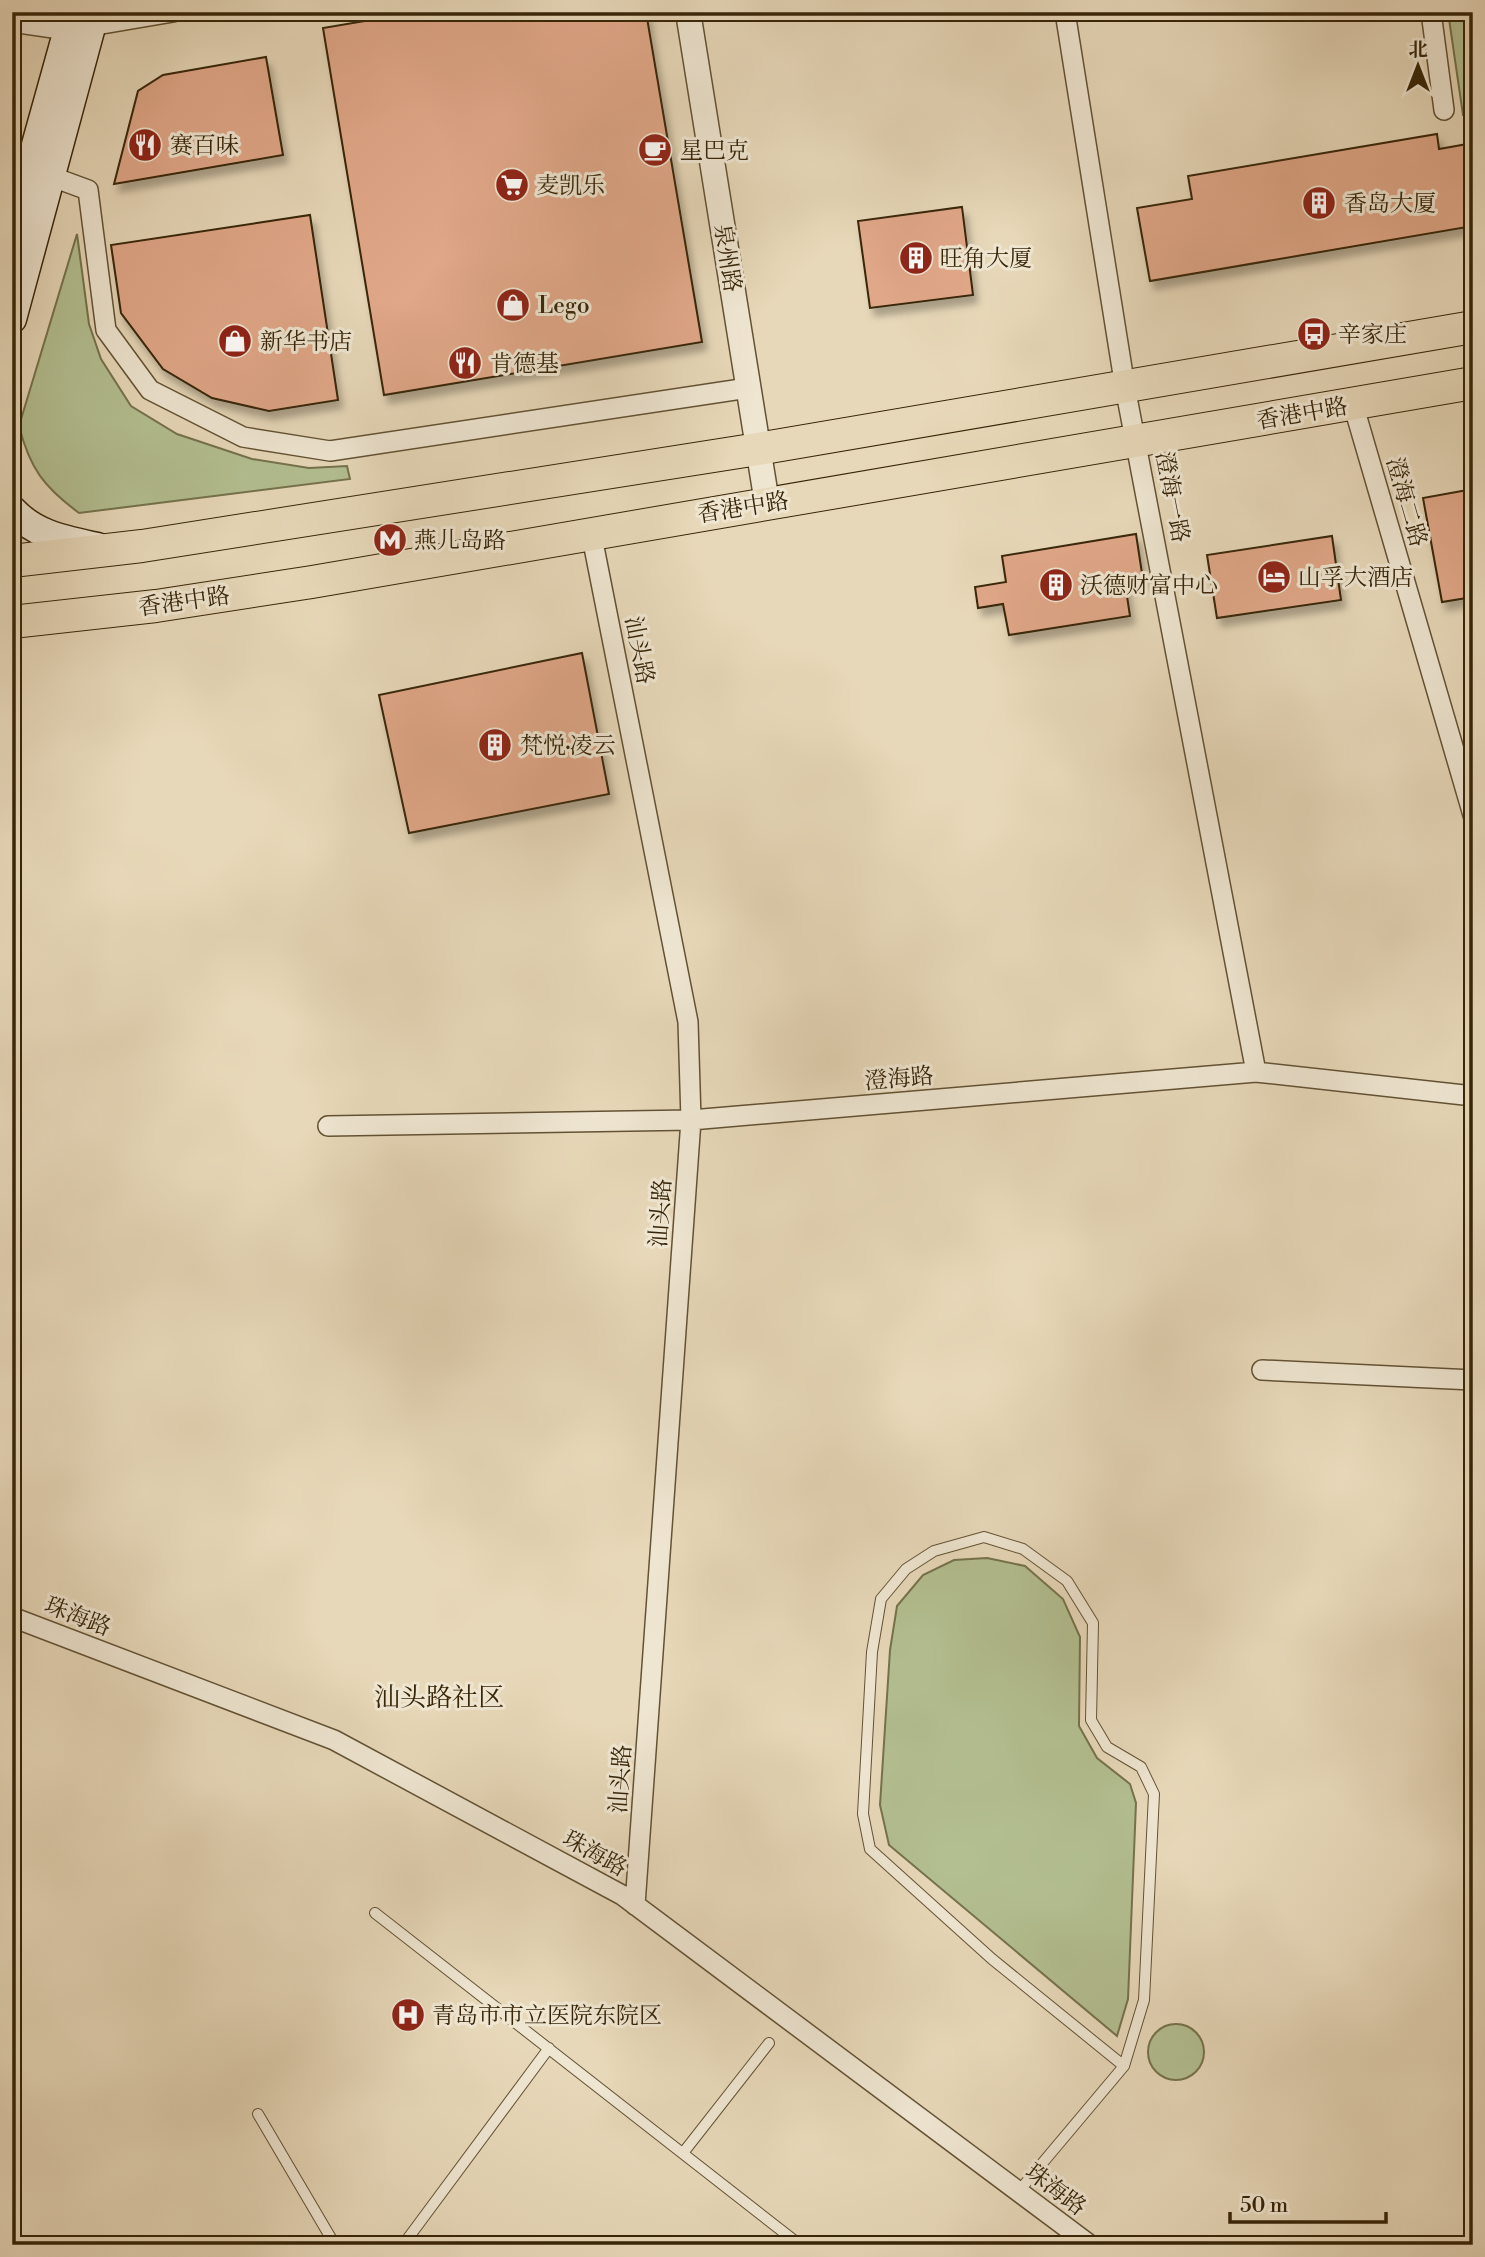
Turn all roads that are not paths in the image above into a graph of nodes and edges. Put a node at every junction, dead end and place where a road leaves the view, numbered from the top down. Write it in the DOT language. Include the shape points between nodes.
graph roads {
  1 [pos="173,12"];
  2 [pos="688,12"];
  3 [pos="1065,12"];
  4 [pos="1432,12"];
  5 [pos="81,20"];
  6 [pos="12,22"];
  7 [pos="1444,110"];
  8 [pos="50,176"];
  9 [pos="12,231"];
  10 [pos="12,319"];
  11 [pos="1473,327"];
  12 [pos="1473,383"];
  13 [pos="1125,387"];
  14 [pos="748,388"];
  15 [pos="1353,404"];
  16 [pos="1138,441"];
  17 [pos="758,449"];
  18 [pos="767,503"];
  19 [pos="12,510"];
  20 [pos="591,532"];
  21 [pos="110,549"];
  22 [pos="12,561"];
  23 [pos="12,622"];
  24 [pos="1473,815"];
  25 [pos="1256,1072"];
  26 [pos="1473,1096"];
  27 [pos="691,1120"];
  28 [pos="328,1126"];
  29 [pos="1262,1370"];
  30 [pos="1473,1380"];
  31 [pos="12,1617"];
  32 [pos="635,1905"];
  33 [pos="376,1913"];
  34 [pos="769,2043"];
  35 [pos="549,2048"];
  36 [pos="1124,2066"];
  37 [pos="258,2114"];
  38 [pos="682,2153"];
  39 [pos="1019,2191"];
  40 [pos="335,2245"];
  41 [pos="403,2245"];
  42 [pos="800,2245"];
  43 [pos="1090,2245"];
  1 -- 5 [label="street"];
  2 -- 14 [label="street, 泉州路"];
  3 -- 13 [label="street, 澄海一路"];
  4 -- 7 [label="street"];
  5 -- 6 [label="street"];
  5 -- 8 [label="main road"];
  5 -- 9 [label="main road"];
  8 -- 10 [label="main road"];
  8 -- 14 [label="street" via="88,190 106,330 150,390 243,437 330,451"];
  11 -- 13 [label="main road"];
  12 -- 15 [label="main road, 香港中路"];
  13 -- 16 [label="street, 澄海一路"];
  13 -- 17 [label="main road"];
  14 -- 17 [label="street, 泉州路"];
  15 -- 16 [label="main road, 香港中路"];
  15 -- 24 [label="street, 澄海二路"];
  16 -- 18 [label="main road, 香港中路"];
  16 -- 25 [label="street, 澄海一路"];
  17 -- 18 [label="street, 泉州路"];
  17 -- 21 [label="main road"];
  18 -- 20 [label="main road, 香港中路"];
  19 -- 21 [label="main road" via="23,522 54,538"];
  20 -- 23 [label="main road, 香港中路" via="312,582"];
  20 -- 27 [label="street, 汕头路" via="688,1022"];
  21 -- 22 [label="main road"];
  25 -- 26 [label="street, 澄海路"];
  25 -- 27 [label="street, 澄海路"];
  27 -- 28 [label="street, 澄海路"];
  27 -- 32 [label="street, 汕头路"];
  29 -- 30 [label="street"];
  31 -- 32 [label="street, 珠海路" via="334,1740"];
  32 -- 39 [label="street, 珠海路"];
  33 -- 35 [label="lane"];
  34 -- 38 [label="lane"];
  35 -- 38 [label="lane"];
  35 -- 41 [label="lane"];
  36 -- 36 [label="lane" via="1144,2000 1154,1794 1141,1767 1107,1747 1091,1720 1093,1623 1067,1581 1023,1549 984,1537 934,1551 906,1569 881,1599 872,1653 863,1814 870,1849 992,1959"];
  36 -- 39 [label="lane"];
  37 -- 40 [label="lane"];
  38 -- 42 [label="lane"];
  39 -- 43 [label="street, 珠海路"];
}
